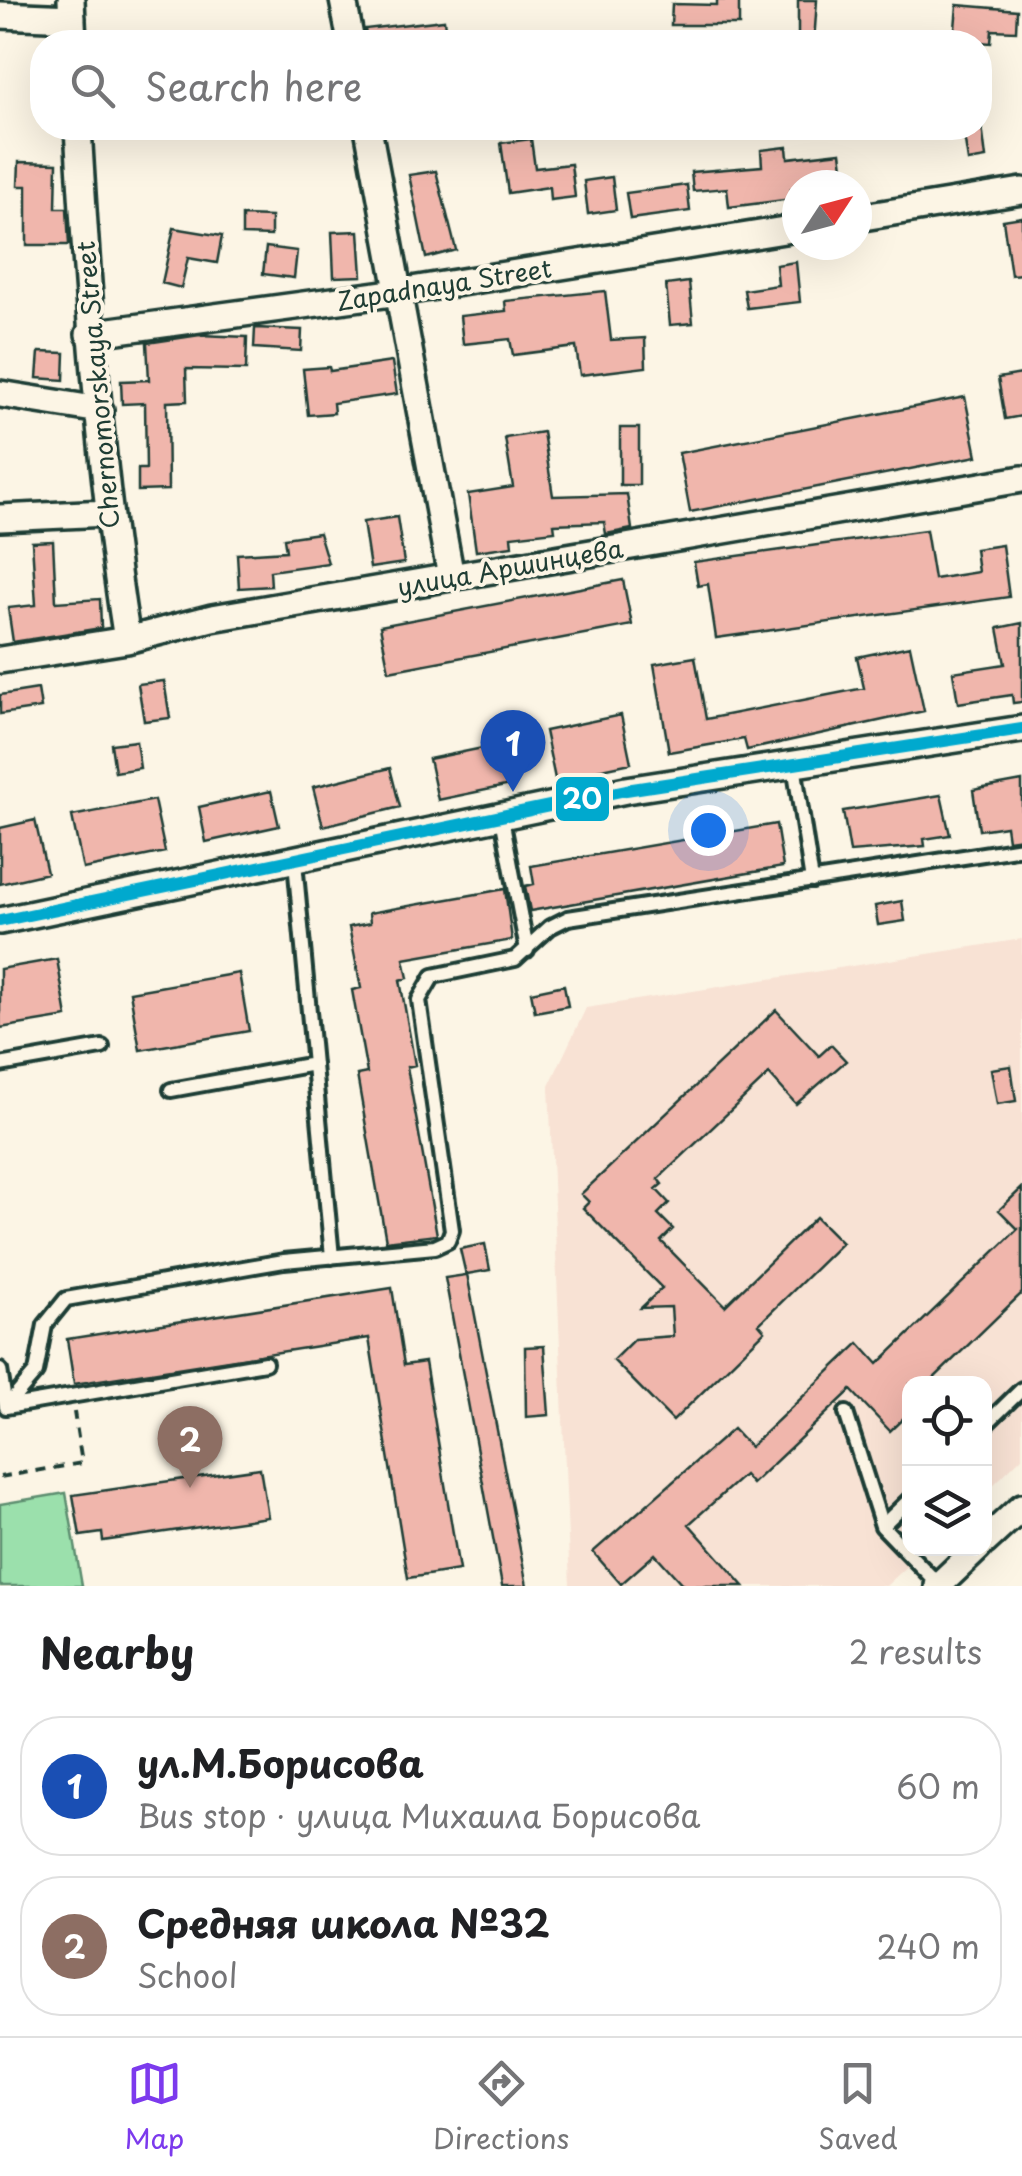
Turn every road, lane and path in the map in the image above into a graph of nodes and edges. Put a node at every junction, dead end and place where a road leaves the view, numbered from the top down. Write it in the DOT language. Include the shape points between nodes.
graph roads {
  1 [pos="343,0"];
  2 [pos="0,16"];
  3 [pos="72,20"];
  4 [pos="349,30"];
  5 [pos="79,140"];
  6 [pos="370,140"];
  7 [pos="1022,191"];
  8 [pos="872,216"];
  9 [pos="782,230"];
  10 [pos="399,292"];
  11 [pos="90,334"];
  12 [pos="0,394"];
  13 [pos="100,410"];
  14 [pos="1022,478"];
  15 [pos="107,513"];
  16 [pos="0,518"];
  17 [pos="451,577"];
  18 [pos="127,640"];
  19 [pos="0,660"];
  20 [pos="1022,729"];
  21 [pos="794,765"];
  22 [pos="502,818"];
  23 [pos="1022,848"];
  24 [pos="295,862"];
  25 [pos="812,881"];
  26 [pos="0,921"];
  27 [pos="527,950"];
  28 [pos="102,1047"];
  29 [pos="314,1064"];
  30 [pos="0,1065"];
  31 [pos="172,1090"];
  32 [pos="332,1258"];
  33 [pos="264,1364"];
  34 [pos="0,1370"];
  35 [pos="1022,1390"];
  36 [pos="72,1397"];
  37 [pos="3,1408"];
  38 [pos="846,1413"];
  39 [pos="992,1418"];
  40 [pos="0,1477"];
  41 [pos="902,1507"];
  42 [pos="1022,1507"];
  43 [pos="882,1526"];
  44 [pos="992,1535"];
  45 [pos="970,1556"];
  46 [pos="939,1586"];
  1 -- 4 [label="street"];
  2 -- 3 [label="street"];
  5 -- 11 [label="street, Chernomorskaya Street"];
  6 -- 10 [label="street"];
  7 -- 8 [label="street"];
  9 -- 10 [label="street, Zapadnaya Street"];
  10 -- 11 [label="street, Zapadnaya Street"];
  10 -- 17 [label="street"];
  11 -- 13 [label="street, Chernomorskaya Street"];
  12 -- 13 [label="street"];
  13 -- 15 [label="street, Chernomorskaya Street"];
  14 -- 17 [label="street, улица Аршинцева"];
  15 -- 16 [label="street"];
  15 -- 18 [label="street, Chernomorskaya Street"];
  17 -- 18 [label="street, улица Аршинцева" via="212,618"];
  18 -- 19 [label="street, улица Аршинцева"];
  20 -- 21 [label="street"];
  21 -- 22 [label="street" via="626,790"];
  21 -- 25 [label="lane"];
  22 -- 24 [label="street"];
  22 -- 27 [label="lane"];
  23 -- 25 [label="lane"];
  24 -- 26 [label="street"];
  24 -- 29 [label="lane"];
  25 -- 27 [label="lane" via="568,918"];
  27 -- 32 [label="lane" via="515,959 433,976 419,1000 452,1230 448,1241 435,1248"];
  28 -- 30 [label="lane"];
  29 -- 31 [label="lane"];
  29 -- 32 [label="lane"];
  32 -- 37 [label="lane" via="66,1299 45,1325 36,1372"];
  33 -- 36 [label="lane"];
  34 -- 37 [label="lane"];
  35 -- 39 [label="lane"];
  36 -- 37 [label="lane"];
  36 -- 40 [label="path" via="82,1463"];
  38 -- 43 [label="lane"];
  41 -- 43 [label="lane"];
  42 -- 44 [label="street"];
  43 -- 46 [label="lane"];
  45 -- 46 [label="street"];
}
